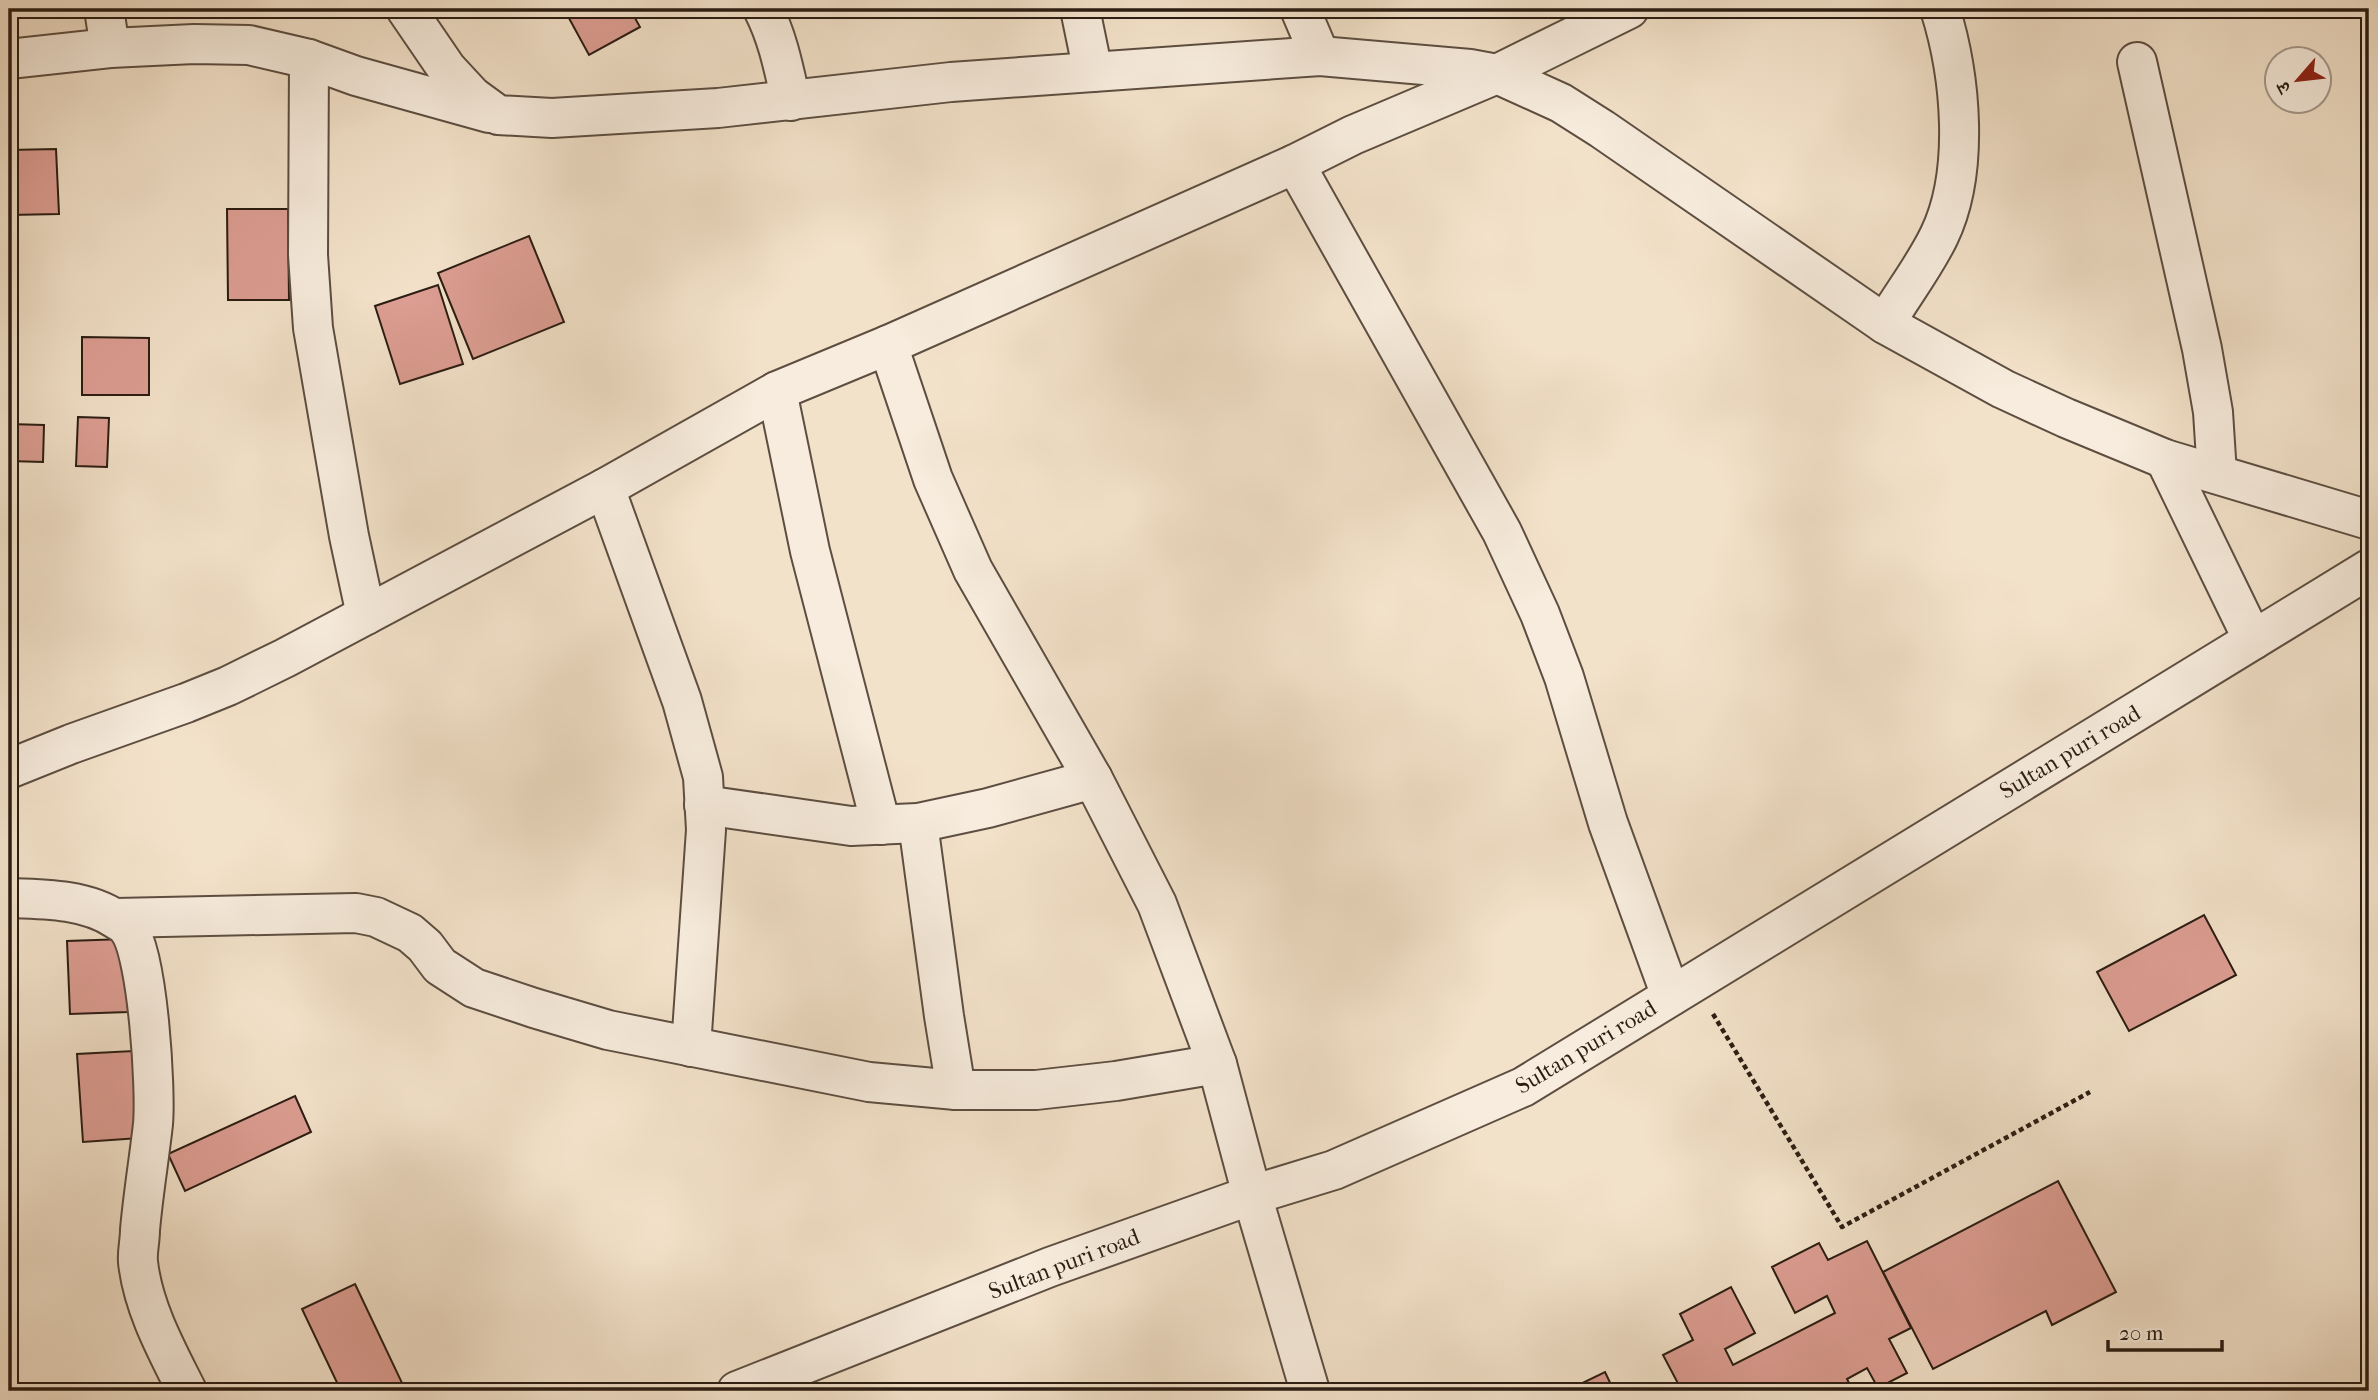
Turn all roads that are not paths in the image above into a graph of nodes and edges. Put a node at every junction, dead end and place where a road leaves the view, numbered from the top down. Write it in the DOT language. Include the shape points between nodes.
graph roads {
  1 [pos="104,9"];
  2 [pos="406,9"];
  3 [pos="763,9"];
  4 [pos="1080,9"];
  5 [pos="1300,9"];
  6 [pos="1629,9"];
  7 [pos="1940,9"];
  8 [pos="110,48"];
  9 [pos="1320,55"];
  10 [pos="9,59"];
  11 [pos="309,59"];
  12 [pos="2137,62"];
  13 [pos="1093,72"];
  14 [pos="1497,74"];
  15 [pos="791,101"];
  16 [pos="498,115"];
  17 [pos="1294,164"];
  18 [pos="1885,324"];
  19 [pos="888,345"];
  20 [pos="777,391"];
  21 [pos="2165,459"];
  22 [pos="2217,474"];
  23 [pos="605,488"];
  24 [pos="2369,520"];
  25 [pos="2369,569"];
  26 [pos="366,615"];
  27 [pos="2253,640"];
  28 [pos="9,769"];
  29 [pos="1093,779"];
  30 [pos="704,806"];
  31 [pos="918,823"];
  32 [pos="881,825"];
  33 [pos="9,898"];
  34 [pos="116,918"];
  35 [pos="1682,989"];
  36 [pos="691,1047"];
  37 [pos="1217,1064"];
  38 [pos="956,1090"];
  39 [pos="1252,1195"];
  40 [pos="187,1391"];
  41 [pos="737,1391"];
  42 [pos="1310,1391"];
  1 -- 8 [label="street"];
  2 -- 16 [label="street" via="447,69"];
  3 -- 15 [label="street"];
  4 -- 13 [label="street"];
  5 -- 9 [label="street"];
  6 -- 14 [label="street"];
  7 -- 18 [label="street" via="1960,125 1955,184 1939,236"];
  8 -- 10 [label="street"];
  8 -- 11 [label="street" via="249,45"];
  9 -- 13 [label="street"];
  9 -- 14 [label="street"];
  11 -- 16 [label="street"];
  11 -- 26 [label="street" via="308,255 313,328"];
  12 -- 22 [label="street" via="2202,349"];
  13 -- 15 [label="street" via="951,82"];
  14 -- 17 [label="street"];
  14 -- 18 [label="street" via="1561,103 1602,129"];
  15 -- 16 [label="street" via="552,118"];
  17 -- 19 [label="street"];
  17 -- 35 [label="street" via="1502,532 1564,677 1608,823"];
  18 -- 21 [label="street" via="2003,389"];
  19 -- 20 [label="street"];
  19 -- 29 [label="street" via="933,479 973,570"];
  20 -- 23 [label="street"];
  20 -- 32 [label="street" via="810,551"];
  21 -- 22 [label="street"];
  21 -- 27 [label="street"];
  22 -- 24 [label="street"];
  23 -- 26 [label="street"];
  23 -- 30 [label="street" via="682,701 703,777"];
  25 -- 27 [label="street, Sultan puri road"];
  26 -- 28 [label="street" via="228,686"];
  27 -- 35 [label="street, Sultan puri road"];
  29 -- 31 [label="street"];
  29 -- 37 [label="street" via="1157,904"];
  30 -- 32 [label="street"];
  30 -- 36 [label="street"];
  31 -- 32 [label="street"];
  31 -- 38 [label="street"];
  33 -- 34 [label="street" via="56,899"];
  34 -- 36 [label="street" via="376,917 410,933 440,966 474,988 608,1030"];
  34 -- 40 [label="street" via="129,929 143,975 152,1070 153,1121 138,1261 146,1300"];
  35 -- 39 [label="street, Sultan puri road" via="1523,1087 1334,1170"];
  36 -- 38 [label="street" via="869,1082"];
  37 -- 38 [label="street" via="1036,1090"];
  37 -- 39 [label="street"];
  39 -- 41 [label="street, Sultan puri road" via="1050,1267"];
  39 -- 42 [label="street"];
}
